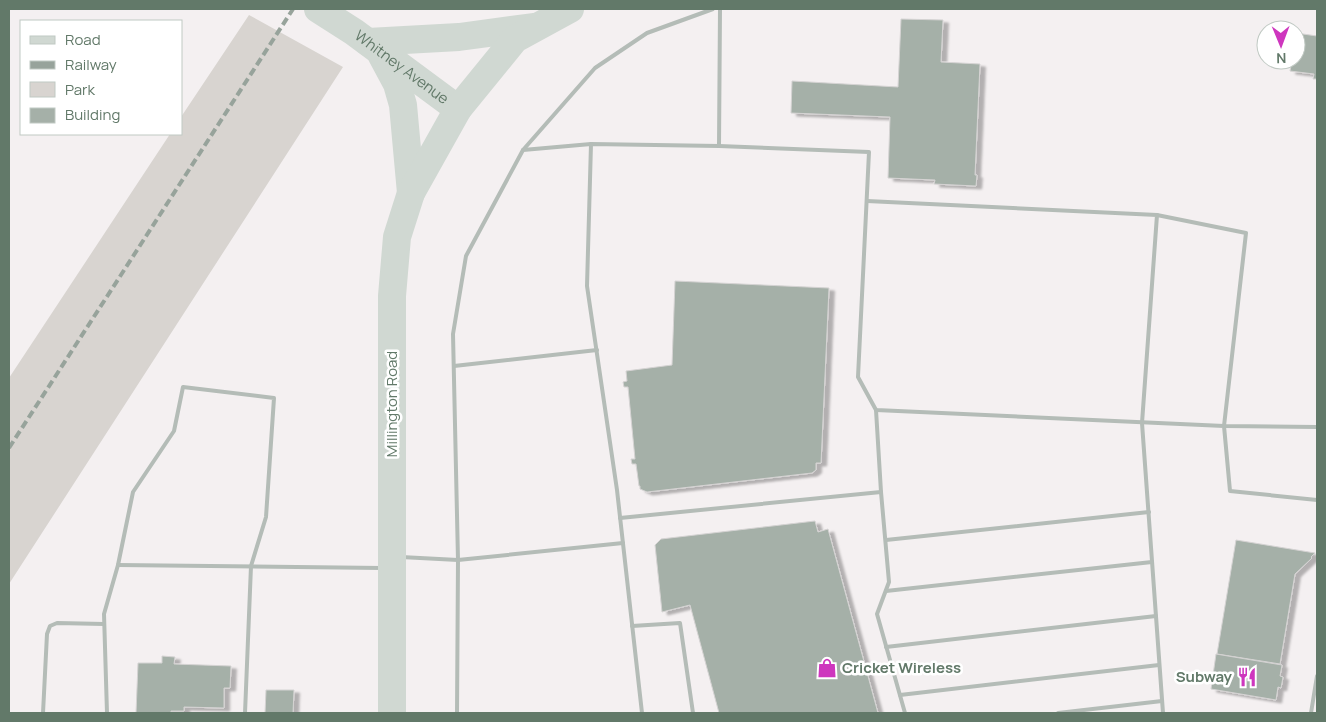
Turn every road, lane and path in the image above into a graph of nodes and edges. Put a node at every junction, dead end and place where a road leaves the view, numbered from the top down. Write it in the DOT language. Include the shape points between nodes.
graph roads {
  1 [pos="318,9"];
  2 [pos="570,9"];
  3 [pos="713,9"];
  4 [pos="720,9"];
  5 [pos="539,26"];
  6 [pos="367,42"];
  7 [pos="458,109"];
  8 [pos="591,144"];
  9 [pos="719,146"];
  10 [pos="523,150"];
  11 [pos="411,192"];
  12 [pos="867,201"];
  13 [pos="1157,215"];
  14 [pos="596,350"];
  15 [pos="454,366"];
  16 [pos="876,410"];
  17 [pos="1142,422"];
  18 [pos="1224,426"];
  19 [pos="1317,426"];
  20 [pos="881,492"];
  21 [pos="1317,500"];
  22 [pos="1149,512"];
  23 [pos="620,518"];
  24 [pos="886,540"];
  25 [pos="623,543"];
  26 [pos="458,560"];
  27 [pos="392,562"];
  28 [pos="1152,562"];
  29 [pos="118,566"];
  30 [pos="251,566"];
  31 [pos="886,591"];
  32 [pos="1156,616"];
  33 [pos="104,624"];
  34 [pos="632,626"];
  35 [pos="886,647"];
  36 [pos="1159,665"];
  37 [pos="1317,676"];
  38 [pos="900,695"];
  39 [pos="1162,700"];
  40 [pos="43,713"];
  41 [pos="107,713"];
  42 [pos="245,713"];
  43 [pos="392,713"];
  44 [pos="456,713"];
  45 [pos="642,713"];
  46 [pos="693,713"];
  47 [pos="905,713"];
  48 [pos="1058,713"];
  49 [pos="1163,713"];
  50 [pos="1311,713"];
  1 -- 6 [label="main road, Whitney Avenue"];
  2 -- 5 [label="main road, Whitney Avenue"];
  3 -- 10 [label="lane" via="647,33 595,68"];
  4 -- 9 [label="lane"];
  5 -- 6 [label="main road" via="459,37"];
  5 -- 7 [label="main road, Whitney Avenue" via="515,39"];
  6 -- 7 [label="main road, Whitney Avenue"];
  6 -- 11 [label="main road" via="397,84 403,105"];
  7 -- 11 [label="main road, Millington Road"];
  8 -- 9 [label="lane"];
  8 -- 10 [label="lane"];
  8 -- 14 [label="lane" via="587,286"];
  9 -- 12 [label="lane" via="869,152"];
  10 -- 15 [label="lane" via="466,256 453,334"];
  11 -- 27 [label="main road, Millington Road" via="397,237 392,296"];
  12 -- 13 [label="lane"];
  12 -- 16 [label="lane" via="858,377"];
  13 -- 17 [label="lane"];
  13 -- 18 [label="lane" via="1246,233"];
  14 -- 15 [label="lane"];
  14 -- 23 [label="lane"];
  15 -- 26 [label="lane"];
  16 -- 17 [label="lane"];
  16 -- 20 [label="lane"];
  17 -- 18 [label="lane"];
  17 -- 22 [label="lane"];
  18 -- 19 [label="lane"];
  18 -- 21 [label="lane" via="1230,491"];
  20 -- 23 [label="lane"];
  20 -- 24 [label="lane"];
  22 -- 24 [label="lane"];
  22 -- 28 [label="lane"];
  23 -- 25 [label="lane"];
  24 -- 31 [label="lane" via="890,582"];
  25 -- 26 [label="lane"];
  25 -- 34 [label="lane"];
  26 -- 27 [label="lane"];
  26 -- 44 [label="lane"];
  27 -- 30 [label="lane"];
  27 -- 43 [label="main road, Millington Road"];
  28 -- 31 [label="lane"];
  28 -- 32 [label="lane"];
  29 -- 30 [label="lane"];
  29 -- 30 [label="lane" via="134,492 174,431 183,387 274,398 266,517"];
  29 -- 33 [label="lane"];
  30 -- 42 [label="lane"];
  31 -- 35 [label="lane" via="877,614"];
  32 -- 35 [label="lane"];
  32 -- 36 [label="lane"];
  33 -- 40 [label="lane" via="57,623 50,626"];
  33 -- 41 [label="lane"];
  34 -- 45 [label="lane"];
  34 -- 46 [label="lane" via="680,624"];
  35 -- 38 [label="lane"];
  36 -- 38 [label="lane"];
  36 -- 39 [label="lane"];
  37 -- 50 [label="lane"];
  38 -- 47 [label="lane"];
  39 -- 48 [label="lane"];
  39 -- 49 [label="lane"];
}
